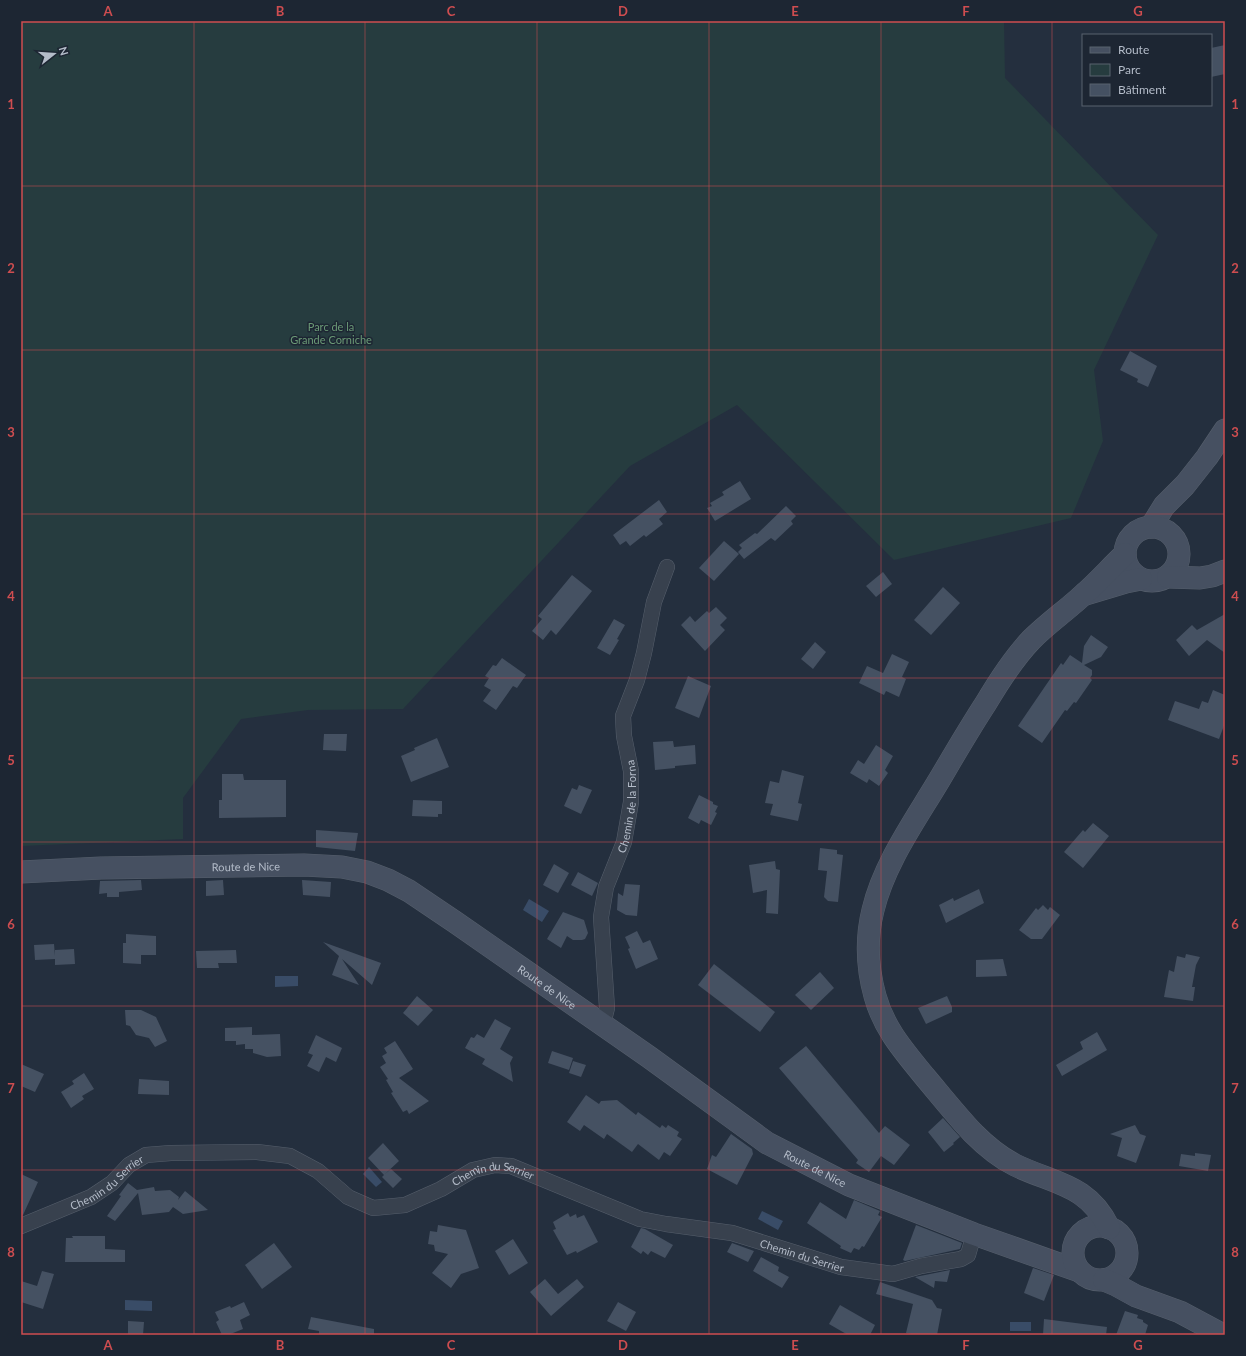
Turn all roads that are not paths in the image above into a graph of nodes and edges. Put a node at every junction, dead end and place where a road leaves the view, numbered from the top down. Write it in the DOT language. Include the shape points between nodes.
graph roads {
  1 [pos="1225,430"];
  2 [pos="1185,485"];
  3 [pos="1151,527"];
  4 [pos="1176,546"];
  5 [pos="1125,554"];
  6 [pos="667,567"];
  7 [pos="1224,571"];
  8 [pos="1168,576"];
  9 [pos="1141,579"];
  10 [pos="1085,594"];
  11 [pos="21,872"];
  12 [pos="599,1024"];
  13 [pos="1072,1188"];
  14 [pos="21,1226"];
  15 [pos="1109,1228"];
  16 [pos="974,1234"];
  17 [pos="1080,1237"];
  18 [pos="1036,1255"];
  19 [pos="1126,1261"];
  20 [pos="1079,1271"];
  21 [pos="1104,1280"];
  22 [pos="1158,1303"];
  23 [pos="1223,1335"];
  1 -- 2 [label="main road"];
  2 -- 3 [label="main road" via="1164,506"];
  2 -- 4 [label="main road" via="1177,512"];
  3 -- 4 [label="main road" via="1168,532"];
  3 -- 5 [label="main road" via="1143,528 1130,538"];
  4 -- 7 [label="main road" via="1204,568"];
  4 -- 8 [label="main road" via="1178,563"];
  5 -- 9 [label="main road" via="1129,569"];
  5 -- 10 [label="main road"];
  6 -- 12 [label="street, Chemin de la Forna" via="654,602 637,680 622,716 631,771 631,802 624,842 606,887 602,909 607,1008"];
  7 -- 8 [label="main road" via="1200,578"];
  8 -- 9 [label="main road" via="1150,581"];
  9 -- 10 [label="main road"];
  10 -- 13 [label="main road" via="1032,640 1006,671 964,739 884,878 869,930 868,953 875,997 894,1038 953,1111 994,1153 1015,1165"];
  11 -- 12 [label="main road, Route de Nice" via="101,868 304,865 342,867 366,872 409,891"];
  12 -- 16 [label="main road, Route de Nice" via="768,1143 849,1184"];
  13 -- 15 [label="main road" via="1096,1206"];
  13 -- 17 [label="main road" via="1084,1210"];
  14 -- 16 [label="street, Chemin du Serrier" via="91,1198 112,1183 128,1165 146,1155 257,1152 290,1156 318,1171 348,1196 373,1208 405,1205 441,1189 473,1170 495,1165 511,1166 640,1219 732,1233 841,1267 893,1274 961,1259 968,1255"];
  15 -- 17 [label="main road" via="1094,1227"];
  15 -- 19 [label="main road" via="1124,1241"];
  16 -- 18 [label="main road, Route de Nice"];
  17 -- 18 [label="main road, Route de Nice" via="1055,1253"];
  17 -- 20 [label="main road" via="1073,1258"];
  18 -- 20 [label="main road, Route de Nice"];
  19 -- 21 [label="main road" via="1118,1274"];
  19 -- 22 [label="main road" via="1142,1286"];
  20 -- 21 [label="main road" via="1090,1279"];
  21 -- 22 [label="main road" via="1136,1296"];
  22 -- 23 [label="main road"];
}
